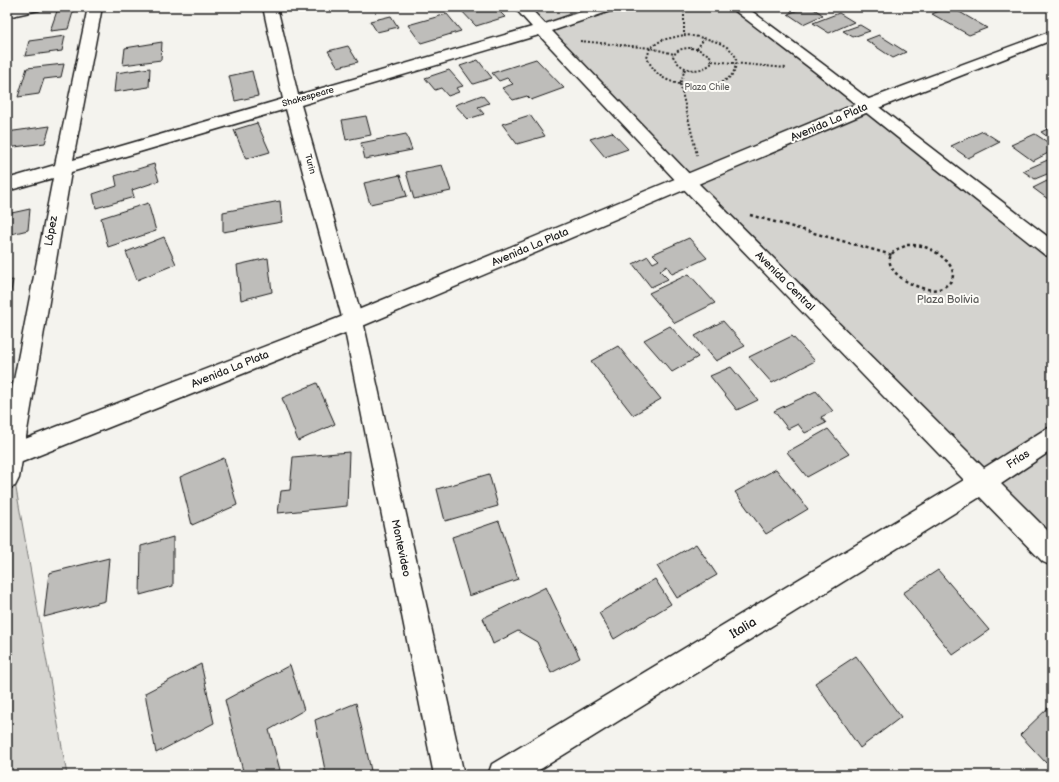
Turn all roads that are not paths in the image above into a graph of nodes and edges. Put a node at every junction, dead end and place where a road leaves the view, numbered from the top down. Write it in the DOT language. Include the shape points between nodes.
graph roads {
  1 [pos="34,7"];
  2 [pos="95,7"];
  3 [pos="270,7"];
  4 [pos="521,7"];
  5 [pos="608,7"];
  6 [pos="737,7"];
  7 [pos="7,13"];
  8 [pos="548,34"];
  9 [pos="1052,35"];
  10 [pos="292,102"];
  11 [pos="867,106"];
  12 [pos="63,169"];
  13 [pos="694,179"];
  14 [pos="7,185"];
  15 [pos="1052,250"];
  16 [pos="353,320"];
  17 [pos="1052,437"];
  18 [pos="9,456"];
  19 [pos="7,478"];
  20 [pos="983,482"];
  21 [pos="1052,553"];
  22 [pos="449,775"];
  23 [pos="503,775"];
  1 -- 7 [label="street"];
  2 -- 12 [label="street, López"];
  3 -- 10 [label="street, Turin"];
  4 -- 8 [label="street, Avenida Central"];
  5 -- 8 [label="street, Shakespeare"];
  6 -- 11 [label="street"];
  8 -- 10 [label="street, Shakespeare"];
  8 -- 13 [label="street, Avenida Central"];
  9 -- 11 [label="street, Avenida La Plata"];
  10 -- 12 [label="street, Shakespeare"];
  10 -- 16 [label="street, Turin"];
  11 -- 13 [label="street, Avenida La Plata"];
  11 -- 15 [label="street"];
  12 -- 14 [label="street, Shakespeare"];
  12 -- 18 [label="street, López"];
  13 -- 16 [label="street, Avenida La Plata"];
  13 -- 20 [label="street, Avenida Central"];
  16 -- 18 [label="street, Avenida La Plata"];
  16 -- 22 [label="street, Montevideo"];
  17 -- 20 [label="street, Frías"];
  18 -- 19 [label="street, López"];
  20 -- 21 [label="street, Avenida Central"];
  20 -- 23 [label="street, Italia"];
}
